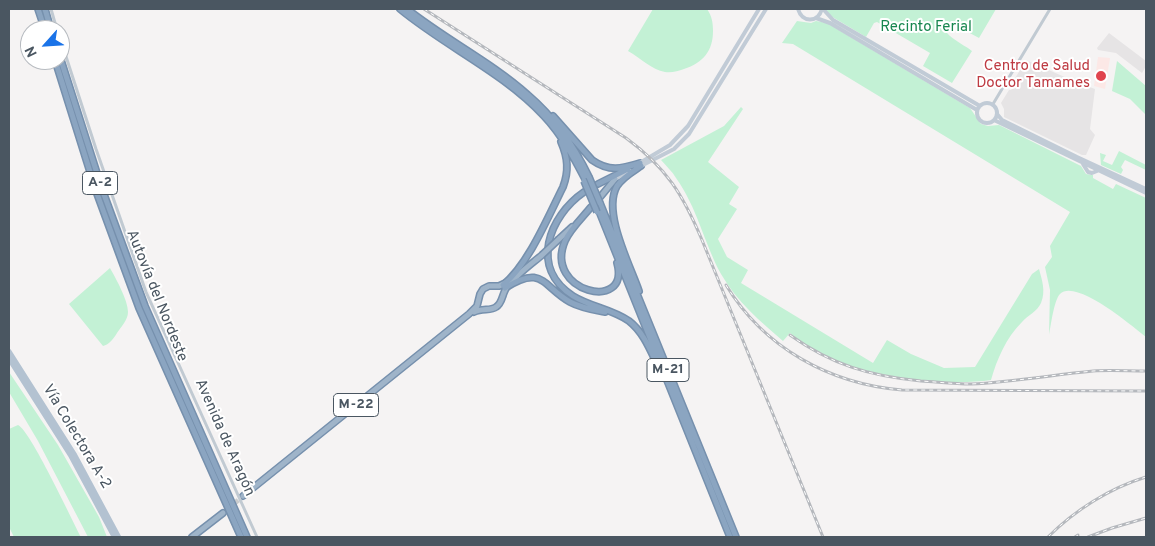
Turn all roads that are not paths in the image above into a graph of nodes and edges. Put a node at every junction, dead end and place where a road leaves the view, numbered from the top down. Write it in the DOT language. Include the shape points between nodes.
graph roads {
  1 [pos="400,9"];
  2 [pos="407,9"];
  3 [pos="759,9"];
  4 [pos="767,9"];
  5 [pos="798,9"];
  6 [pos="822,9"];
  7 [pos="1050,9"];
  8 [pos="816,18"];
  9 [pos="70,69"];
  10 [pos="58,70"];
  11 [pos="64,70"];
  12 [pos="516,85"];
  13 [pos="526,99"];
  14 [pos="993,104"];
  15 [pos="978,108"];
  16 [pos="998,114"];
  17 [pos="994,120"];
  18 [pos="640,165"];
  19 [pos="629,169"];
  20 [pos="1098,169"];
  21 [pos="615,179"];
  22 [pos="586,180"];
  23 [pos="598,184"];
  24 [pos="1146,189"];
  25 [pos="584,192"];
  26 [pos="1146,193"];
  27 [pos="591,207"];
  28 [pos="598,212"];
  29 [pos="495,287"];
  30 [pos="504,287"];
  31 [pos="502,296"];
  32 [pos="479,300"];
  33 [pos="486,308"];
  34 [pos="470,314"];
  35 [pos="624,319"];
  36 [pos="660,350"];
  37 [pos="9,352"];
  38 [pos="9,359"];
  39 [pos="680,412"];
  40 [pos="243,496"];
  41 [pos="222,512"];
  42 [pos="114,537"];
  43 [pos="119,537"];
  44 [pos="192,537"];
  45 [pos="241,537"];
  46 [pos="247,537"];
  47 [pos="256,537"];
  48 [pos="730,537"];
  49 [pos="736,537"];
  1 -- 13 [label="highway, M-21"];
  2 -- 12 [label="highway, M-21"];
  3 -- 18 [label="main road" via="688,126 670,146"];
  4 -- 18 [label="main road" via="689,134 674,149"];
  5 -- 8 [label="main road" via="804,18"];
  6 -- 8 [label="main road"];
  6 -- 15 [label="main road" via="833,20"];
  7 -- 14 [label="street"];
  8 -- 15 [label="main road"];
  9 -- 47 [label="street, Avenida de Aragón" via="146,292"];
  10 -- 45 [label="highway, Autovía del Nordeste / A-2" via="99,199 139,308"];
  11 -- 46 [label="highway, Autovía del Nordeste / A-2" via="145,306"];
  12 -- 18 [label="highway" via="550,112 598,164 611,169"];
  12 -- 22 [label="highway, M-21" via="557,124 578,156"];
  13 -- 22 [label="highway, M-21" via="553,127"];
  13 -- 30 [label="highway" via="559,140 568,170 563,187 531,250"];
  14 -- 15 [label="main road" via="987,102"];
  14 -- 16 [label="main road"];
  15 -- 17 [label="main road" via="978,116 983,122"];
  16 -- 17 [label="main road"];
  16 -- 20 [label="main road" via="1002,120"];
  17 -- 20 [label="main road"];
  18 -- 19 [label="main road"];
  18 -- 21 [label="main road"];
  18 -- 36 [label="highway" via="618,185 613,210 618,233"];
  19 -- 21 [label="main road"];
  19 -- 23 [label="highway"];
  20 -- 24 [label="main road"];
  20 -- 26 [label="main road"];
  21 -- 27 [label="highway, M-22"];
  22 -- 28 [label="highway, M-21, bridge"];
  22 -- 36 [label="highway, M-21, bridge" via="600,203"];
  25 -- 35 [label="highway" via="562,213 553,228 548,244 549,262 557,280 571,294"];
  27 -- 28 [label="highway" via="568,235 562,261 573,282 596,293 614,286 619,271"];
  27 -- 30 [label="highway, M-22, bridge" via="542,256"];
  28 -- 39 [label="highway, M-21"];
  29 -- 30 [label="highway, M-22"];
  29 -- 31 [label="highway"];
  29 -- 32 [label="highway, M-22" via="483,289"];
  30 -- 31 [label="highway"];
  30 -- 35 [label="highway" via="524,278 538,279 574,304"];
  31 -- 33 [label="highway, M-22" via="498,306"];
  32 -- 33 [label="highway"];
  32 -- 34 [label="highway, M-22"];
  33 -- 34 [label="highway, M-22"];
  34 -- 40 [label="highway, M-22"];
  35 -- 39 [label="highway" via="644,337"];
  36 -- 49 [label="highway, M-21"];
  37 -- 43 [label="main road, Vía Colectora A-2" via="75,455"];
  38 -- 42 [label="main road, Vía Colectora A-2" via="70,455"];
  39 -- 48 [label="highway, M-21"];
  41 -- 44 [label="highway"];
}
